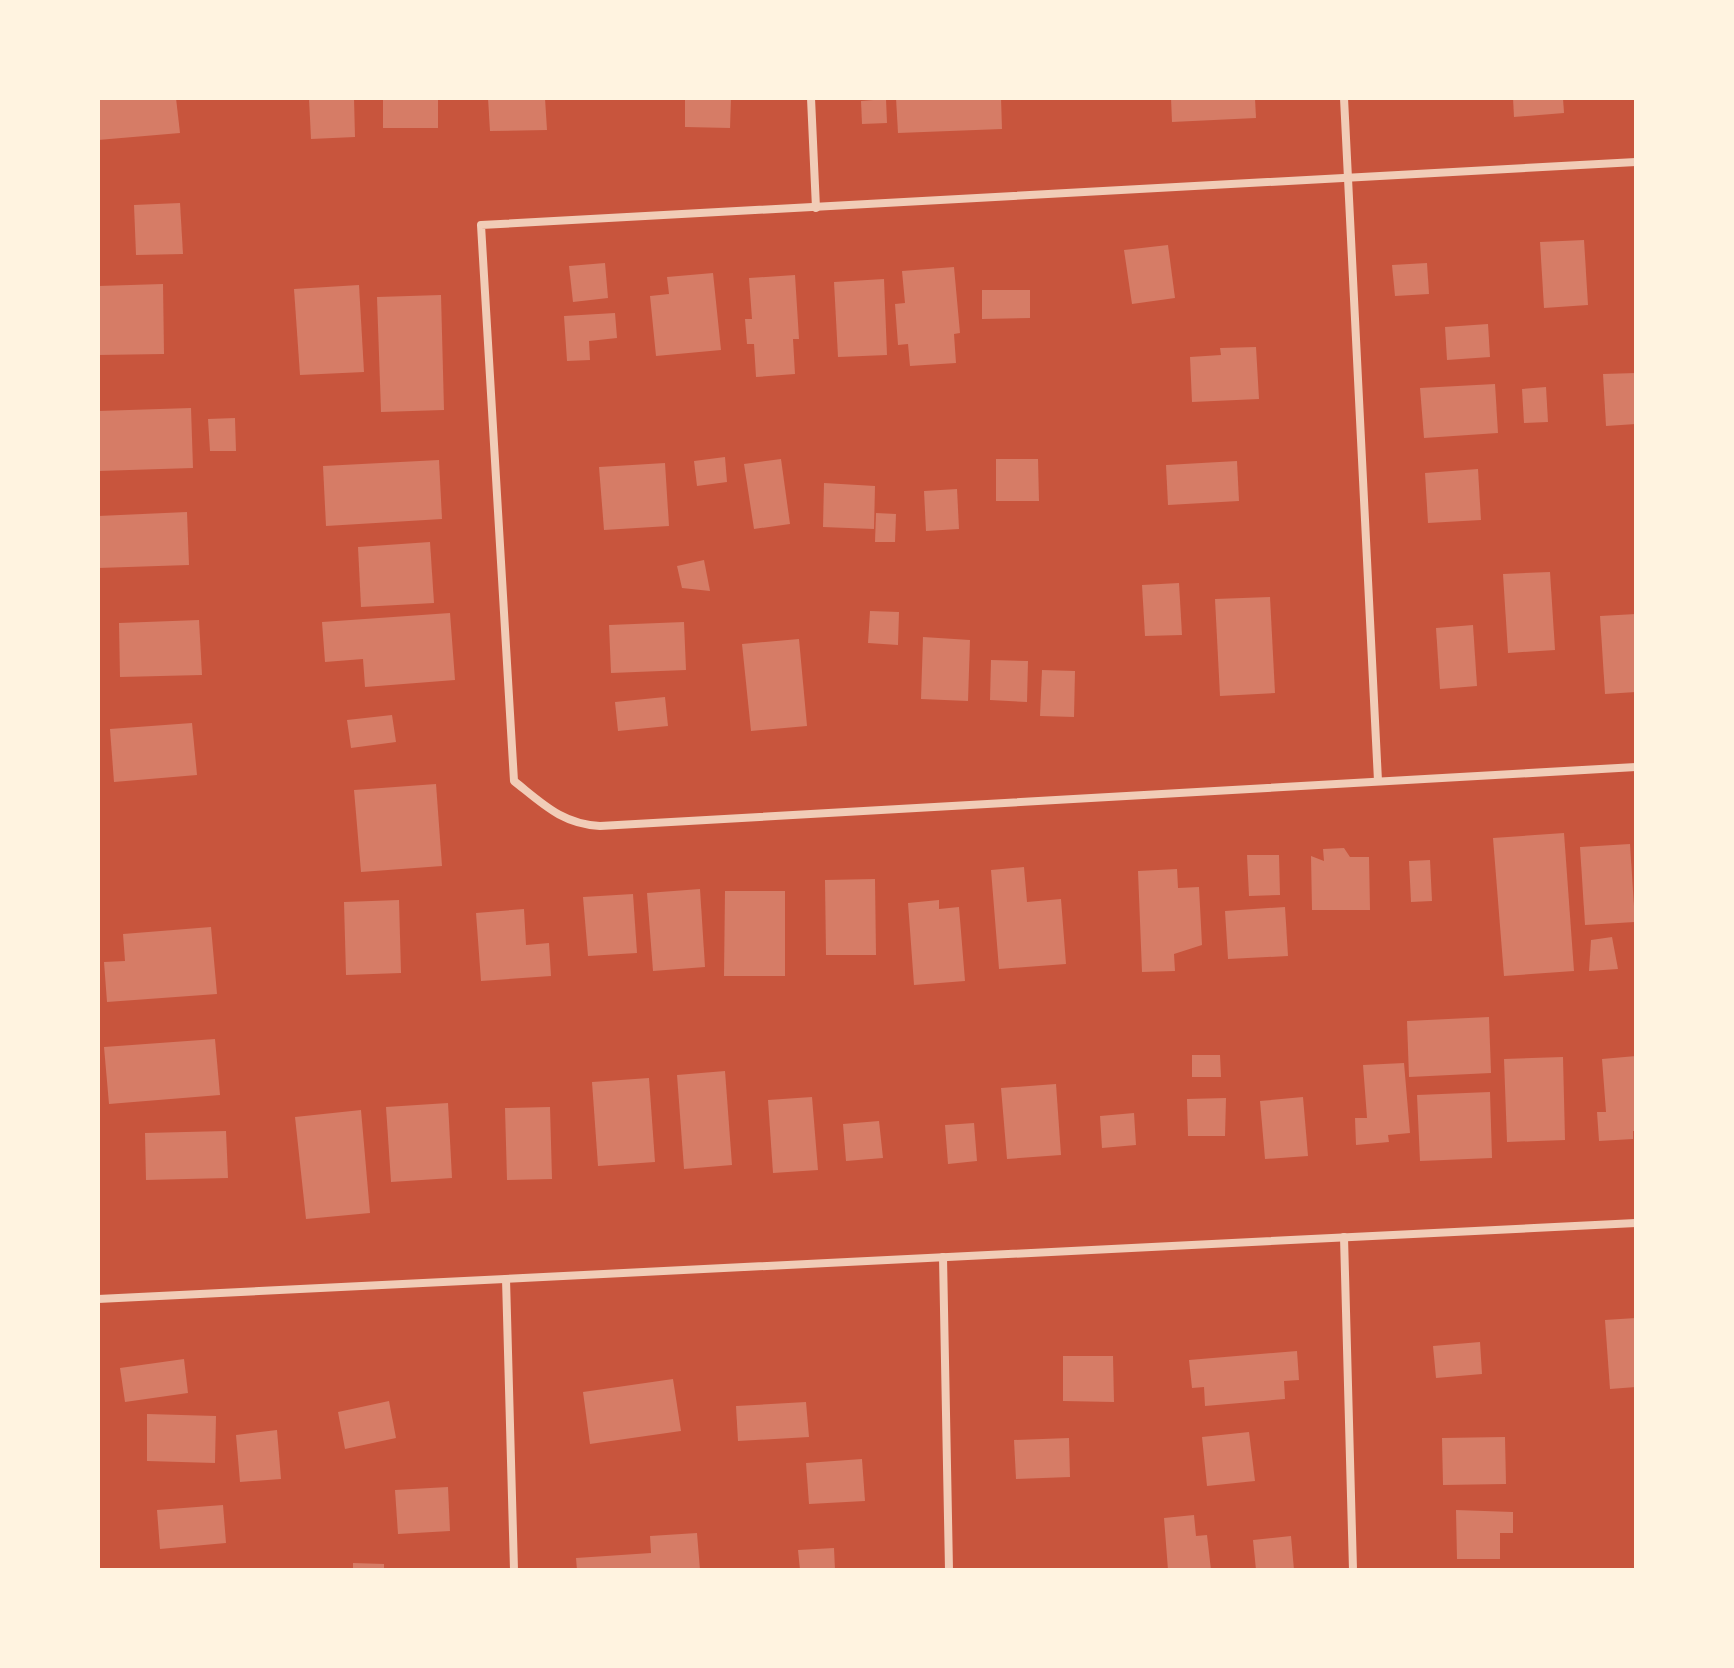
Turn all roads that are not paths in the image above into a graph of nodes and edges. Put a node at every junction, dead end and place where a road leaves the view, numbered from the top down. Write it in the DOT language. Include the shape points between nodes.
graph roads {
  1 [pos="811,98"];
  2 [pos="1344,98"];
  3 [pos="1636,162"];
  4 [pos="1348,178"];
  5 [pos="816,208"];
  6 [pos="1636,767"];
  7 [pos="1378,781"];
  8 [pos="1636,1223"];
  9 [pos="1344,1237"];
  10 [pos="943,1257"];
  11 [pos="506,1279"];
  12 [pos="98,1299"];
  13 [pos="514,1570"];
  14 [pos="949,1570"];
  15 [pos="1353,1570"];
  1 -- 5 [label="street"];
  2 -- 4 [label="street"];
  3 -- 4 [label="street"];
  4 -- 5 [label="street"];
  4 -- 7 [label="street"];
  5 -- 7 [label="street" via="481,225 514,781 566,820 600,826"];
  6 -- 7 [label="street"];
  8 -- 9 [label="street"];
  9 -- 10 [label="street"];
  9 -- 15 [label="street"];
  10 -- 11 [label="street"];
  10 -- 14 [label="street"];
  11 -- 12 [label="street"];
  11 -- 13 [label="street"];
}
